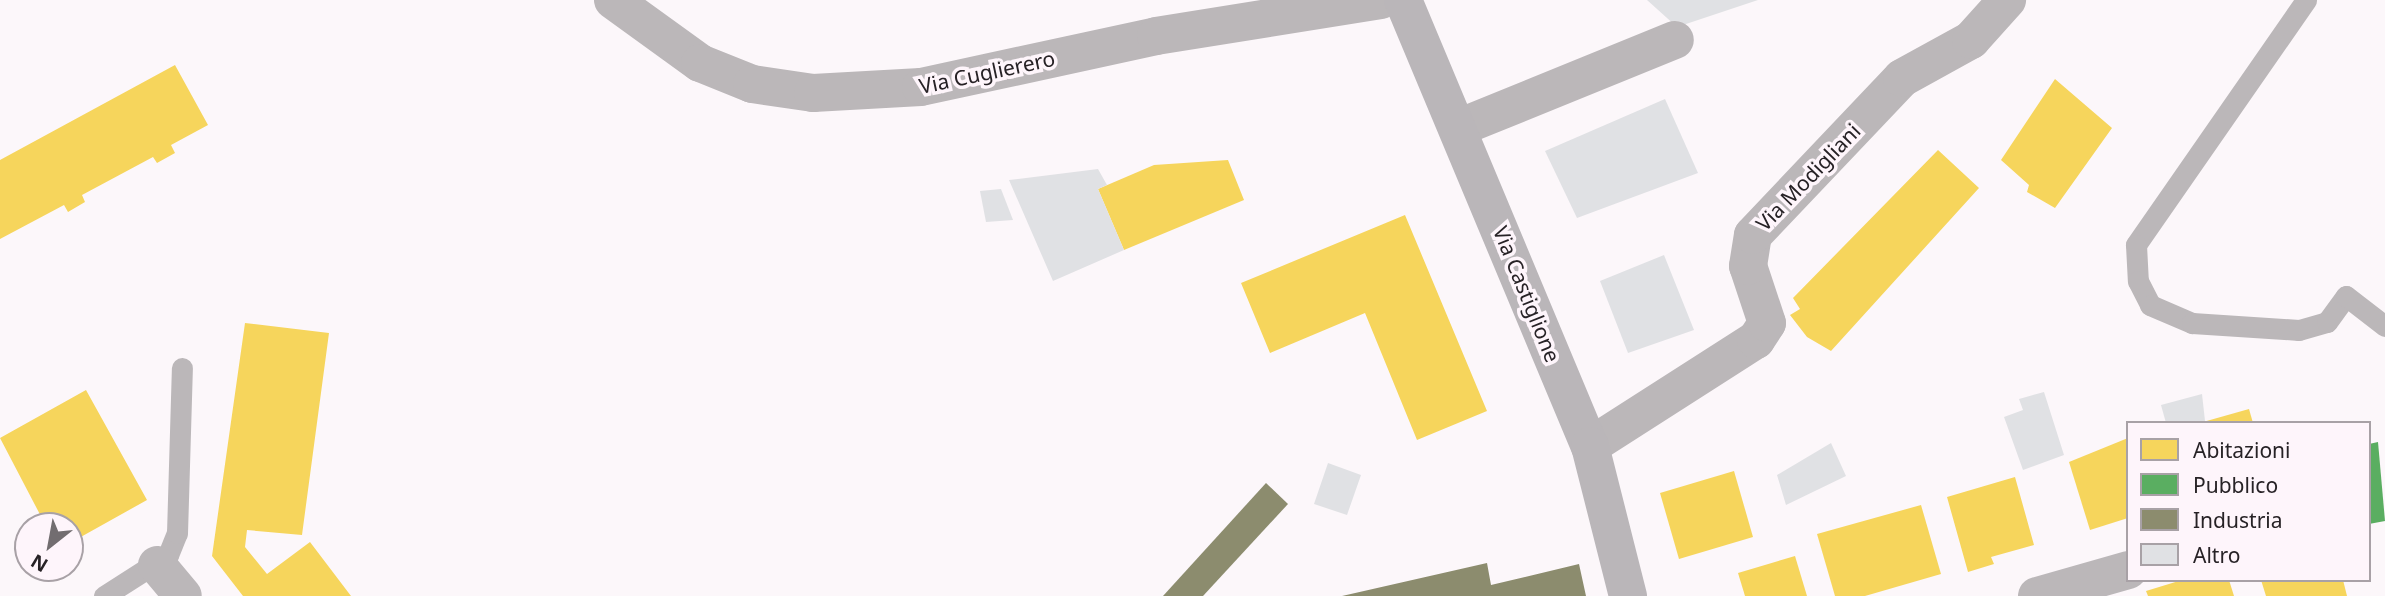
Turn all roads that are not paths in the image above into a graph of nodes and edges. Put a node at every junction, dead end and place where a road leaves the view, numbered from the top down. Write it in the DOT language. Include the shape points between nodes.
graph roads {
  1 [pos="613,0"];
  2 [pos="1381,0"];
  3 [pos="1403,0"];
  4 [pos="2306,0"];
  5 [pos="2005,3"];
  6 [pos="1675,40"];
  7 [pos="1458,128"];
  8 [pos="2385,326"];
  9 [pos="182,368"];
  10 [pos="1590,446"];
  11 [pos="157,565"];
  12 [pos="2126,571"];
  13 [pos="104,596"];
  14 [pos="183,596"];
  15 [pos="1628,596"];
  16 [pos="2037,596"];
  1 -- 2 [label="street, Via Cuglierero" via="700,63 752,84 813,93 921,87 1156,36"];
  3 -- 7 [label="main road, Via Castiglione"];
  4 -- 8 [label="lane" via="2136,244 2138,281 2150,305 2192,323 2299,330 2327,322 2346,296"];
  5 -- 10 [label="street, Via Modigliani" via="1971,40 1902,78 1752,234 1748,266 1767,323 1756,340"];
  6 -- 7 [label="street"];
  7 -- 10 [label="main road, Via Castiglione"];
  9 -- 11 [label="lane" via="177,533"];
  10 -- 15 [label="main road, Via Castiglione"];
  11 -- 13 [label="lane"];
  11 -- 14 [label="street"];
  12 -- 16 [label="street"];
}
